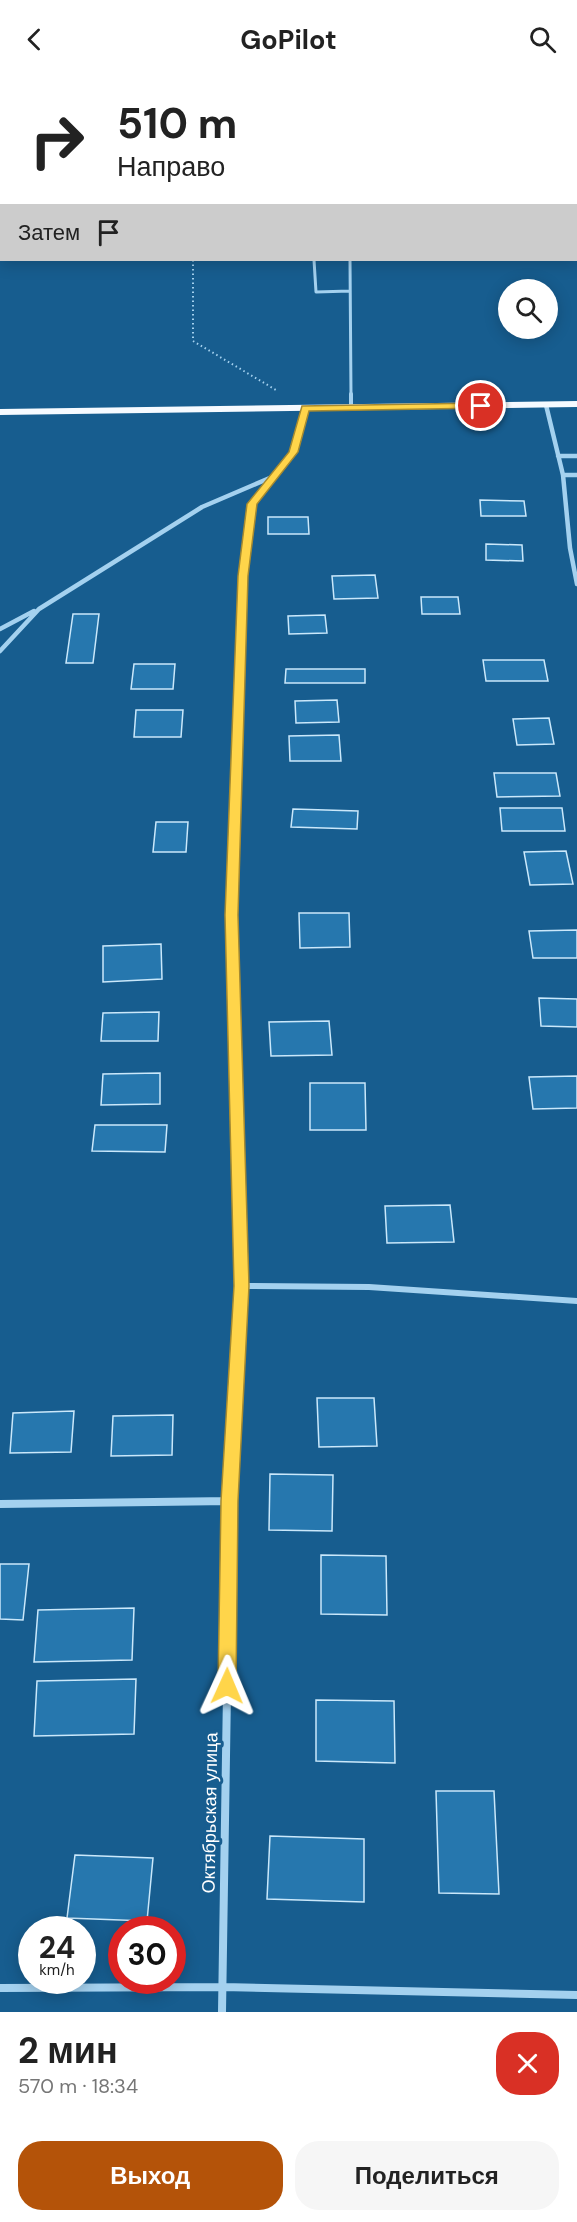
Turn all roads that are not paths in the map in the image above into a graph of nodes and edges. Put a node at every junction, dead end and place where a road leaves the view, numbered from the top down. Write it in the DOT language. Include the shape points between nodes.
graph roads {
  1 [pos="314,261"];
  2 [pos="350,261"];
  3 [pos="350,291"];
  4 [pos="546,405"];
  5 [pos="577,405"];
  6 [pos="351,407"];
  7 [pos="305,408"];
  8 [pos="0,412"];
  9 [pos="558,456"];
  10 [pos="577,456"];
  11 [pos="563,475"];
  12 [pos="577,475"];
  13 [pos="274,477"];
  14 [pos="577,584"];
  15 [pos="39,609"];
  16 [pos="0,629"];
  17 [pos="0,651"];
  18 [pos="241,1286"];
  19 [pos="577,1301"];
  20 [pos="230,1501"];
  21 [pos="0,1504"];
  22 [pos="223,1987"];
  23 [pos="0,1988"];
  24 [pos="577,1995"];
  25 [pos="222,2012"];
  1 -- 3 [label="lane" via="316,292"];
  2 -- 3 [label="lane"];
  3 -- 6 [label="lane"];
  4 -- 5 [label="highway"];
  4 -- 6 [label="highway"];
  4 -- 9 [label="street"];
  6 -- 7 [label="highway"];
  7 -- 8 [label="highway"];
  7 -- 13 [label="street, Октябрьская улица" via="293,452"];
  9 -- 10 [label="street"];
  9 -- 11 [label="street"];
  11 -- 12 [label="street"];
  11 -- 14 [label="street"];
  13 -- 15 [label="street" via="202,507"];
  13 -- 18 [label="street, Октябрьская улица" via="252,504 243,576 232,915"];
  15 -- 16 [label="street"];
  15 -- 17 [label="street"];
  18 -- 19 [label="street" via="369,1287"];
  18 -- 20 [label="street, Октябрьская улица"];
  20 -- 21 [label="street"];
  20 -- 22 [label="street, Октябрьская улица"];
  22 -- 23 [label="street"];
  22 -- 24 [label="street"];
  22 -- 25 [label="street, Октябрьская улица"];
}
